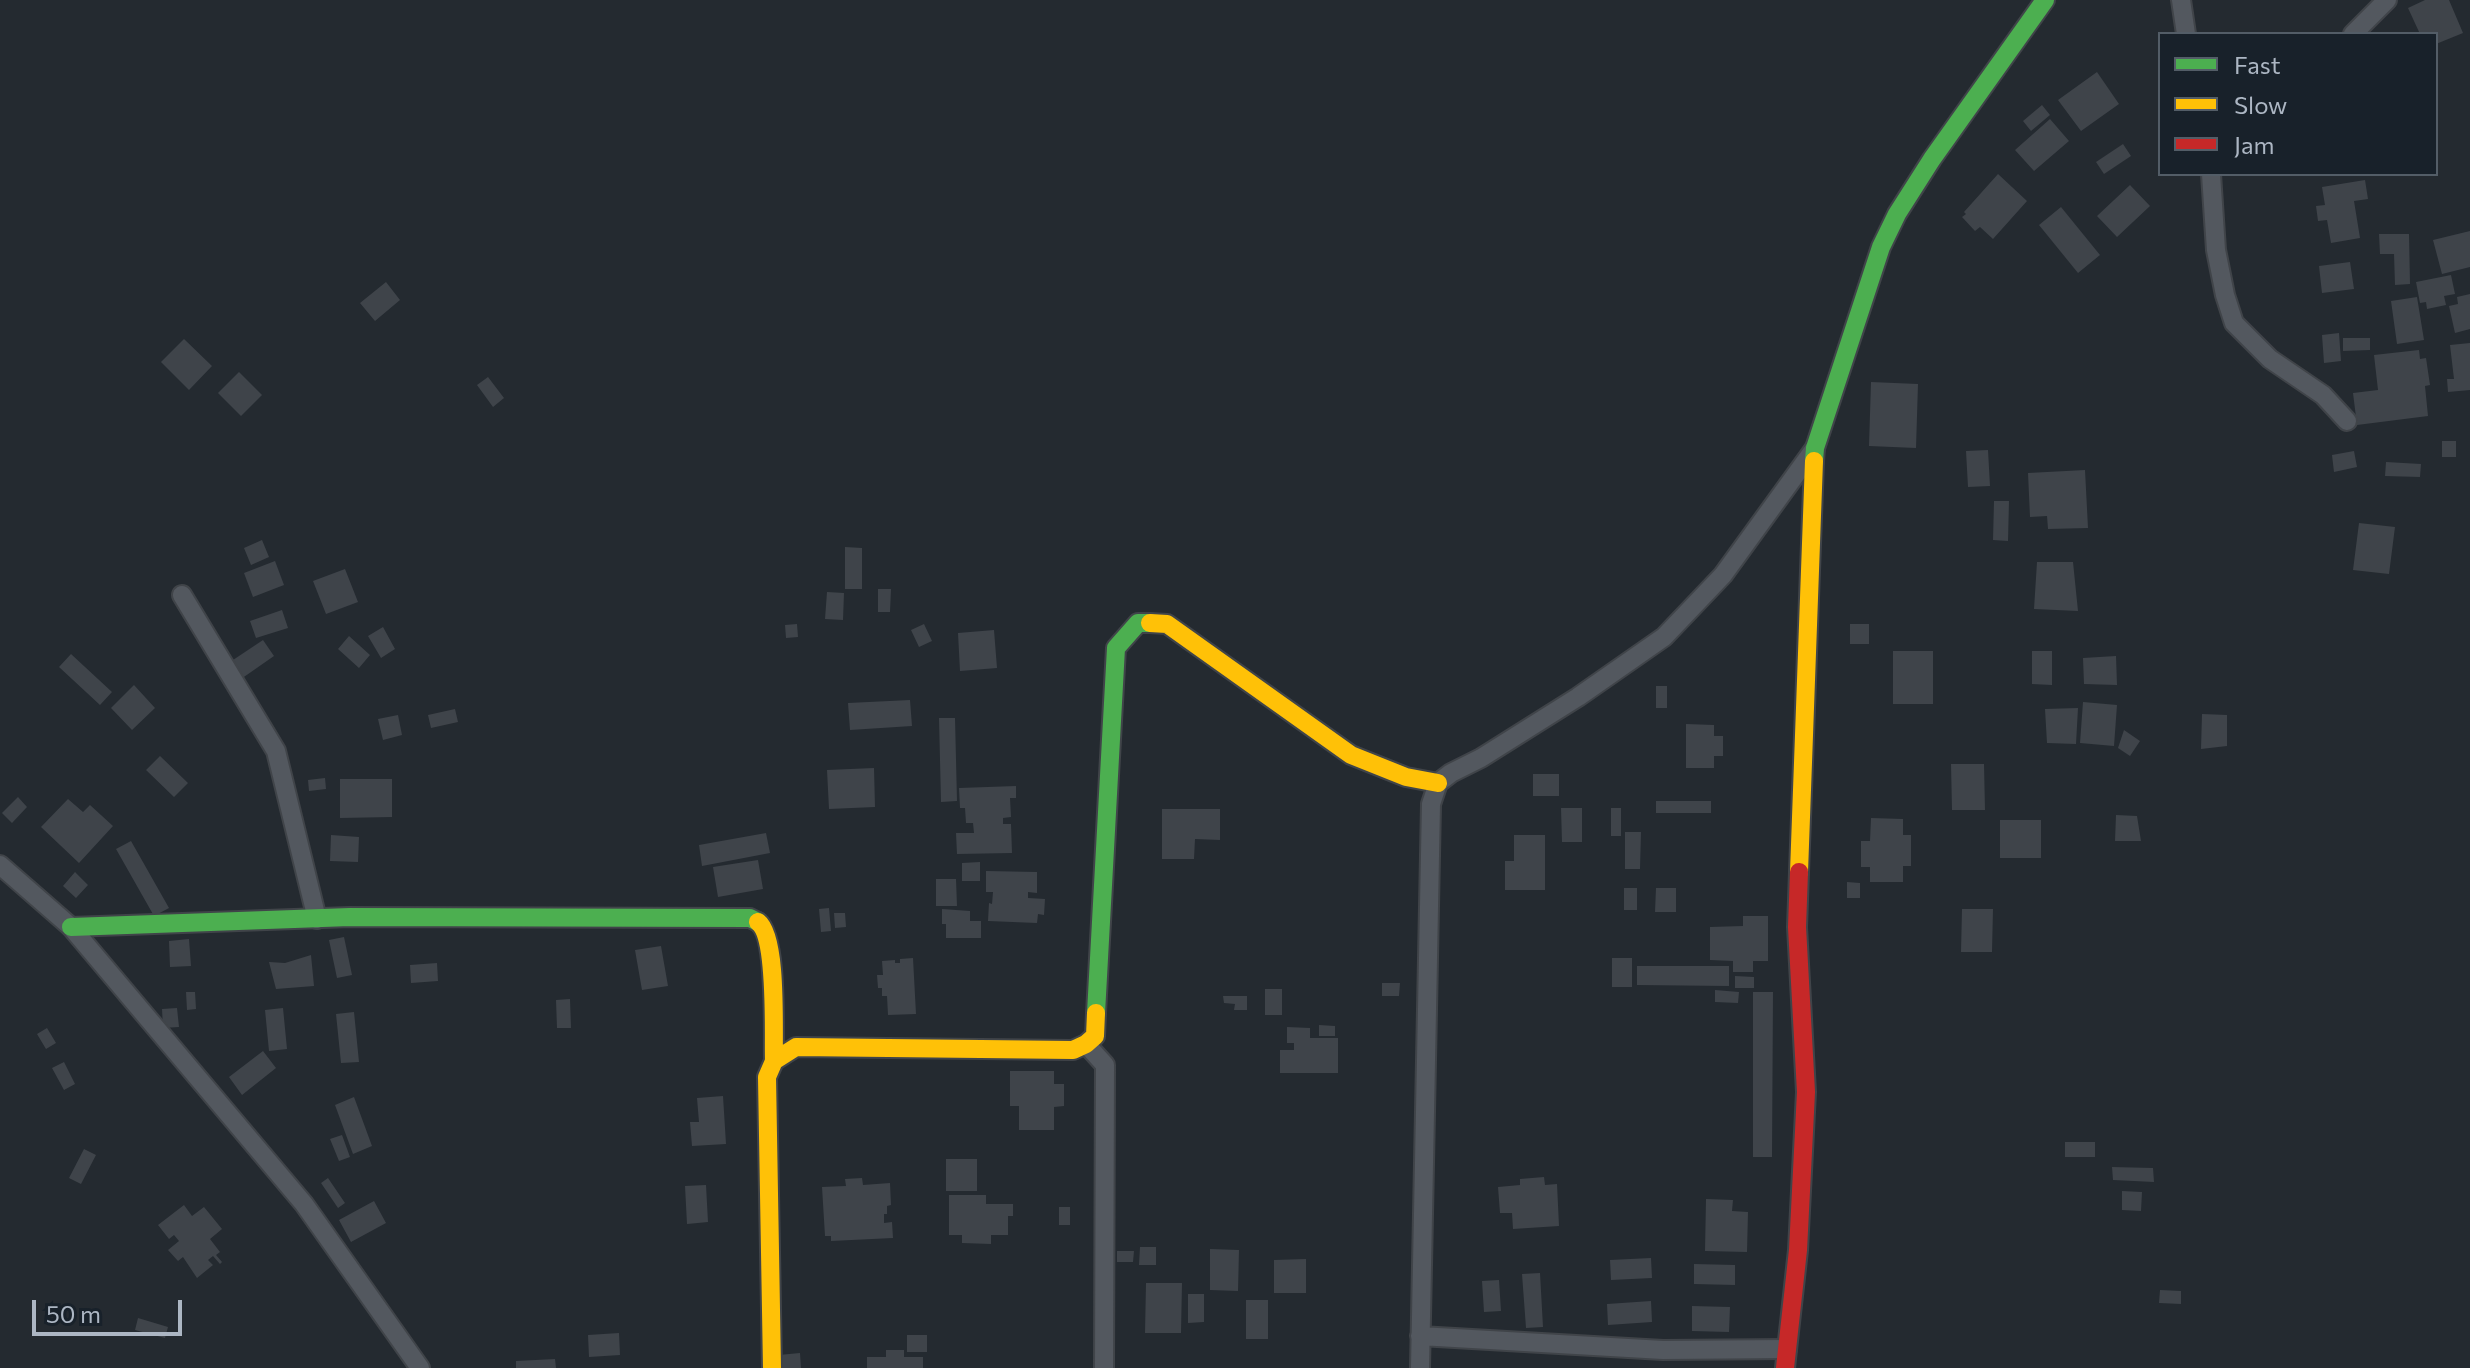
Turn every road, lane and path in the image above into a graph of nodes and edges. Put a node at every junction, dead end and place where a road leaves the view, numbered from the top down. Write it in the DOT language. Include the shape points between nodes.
graph roads {
  1 [pos="2045,0"];
  2 [pos="2181,0"];
  3 [pos="2387,0"];
  4 [pos="2186,32"];
  5 [pos="2355,32"];
  6 [pos="2211,176"];
  7 [pos="2347,421"];
  8 [pos="1815,448"];
  9 [pos="182,595"];
  10 [pos="1438,783"];
  11 [pos="0,865"];
  12 [pos="317,919"];
  13 [pos="71,927"];
  14 [pos="1086,1044"];
  15 [pos="774,1061"];
  16 [pos="1420,1336"];
  17 [pos="1786,1359"];
  18 [pos="420,1368"];
  19 [pos="772,1368"];
  20 [pos="1104,1368"];
  21 [pos="1420,1368"];
  1 -- 8 [label="street" via="1897,214 1881,247"];
  2 -- 4 [label="street"];
  3 -- 5 [label="street"];
  6 -- 7 [label="street" via="2216,250 2234,323"];
  8 -- 10 [label="street" via="1723,575 1664,637"];
  8 -- 17 [label="street" via="1797,927 1806,1092"];
  9 -- 12 [label="street" via="276,751"];
  10 -- 14 [label="street" via="1406,777 1351,755 1167,624 1138,623 1116,648 1095,1036"];
  10 -- 16 [label="street" via="1431,804"];
  11 -- 13 [label="street"];
  12 -- 13 [label="street"];
  12 -- 15 [label="street" via="750,918 767,930"];
  13 -- 18 [label="street" via="304,1204"];
  14 -- 15 [label="street" via="1073,1050 796,1047"];
  14 -- 20 [label="street" via="1105,1065"];
  15 -- 19 [label="street" via="767,1077"];
  16 -- 17 [label="street"];
  16 -- 21 [label="street"];
}
